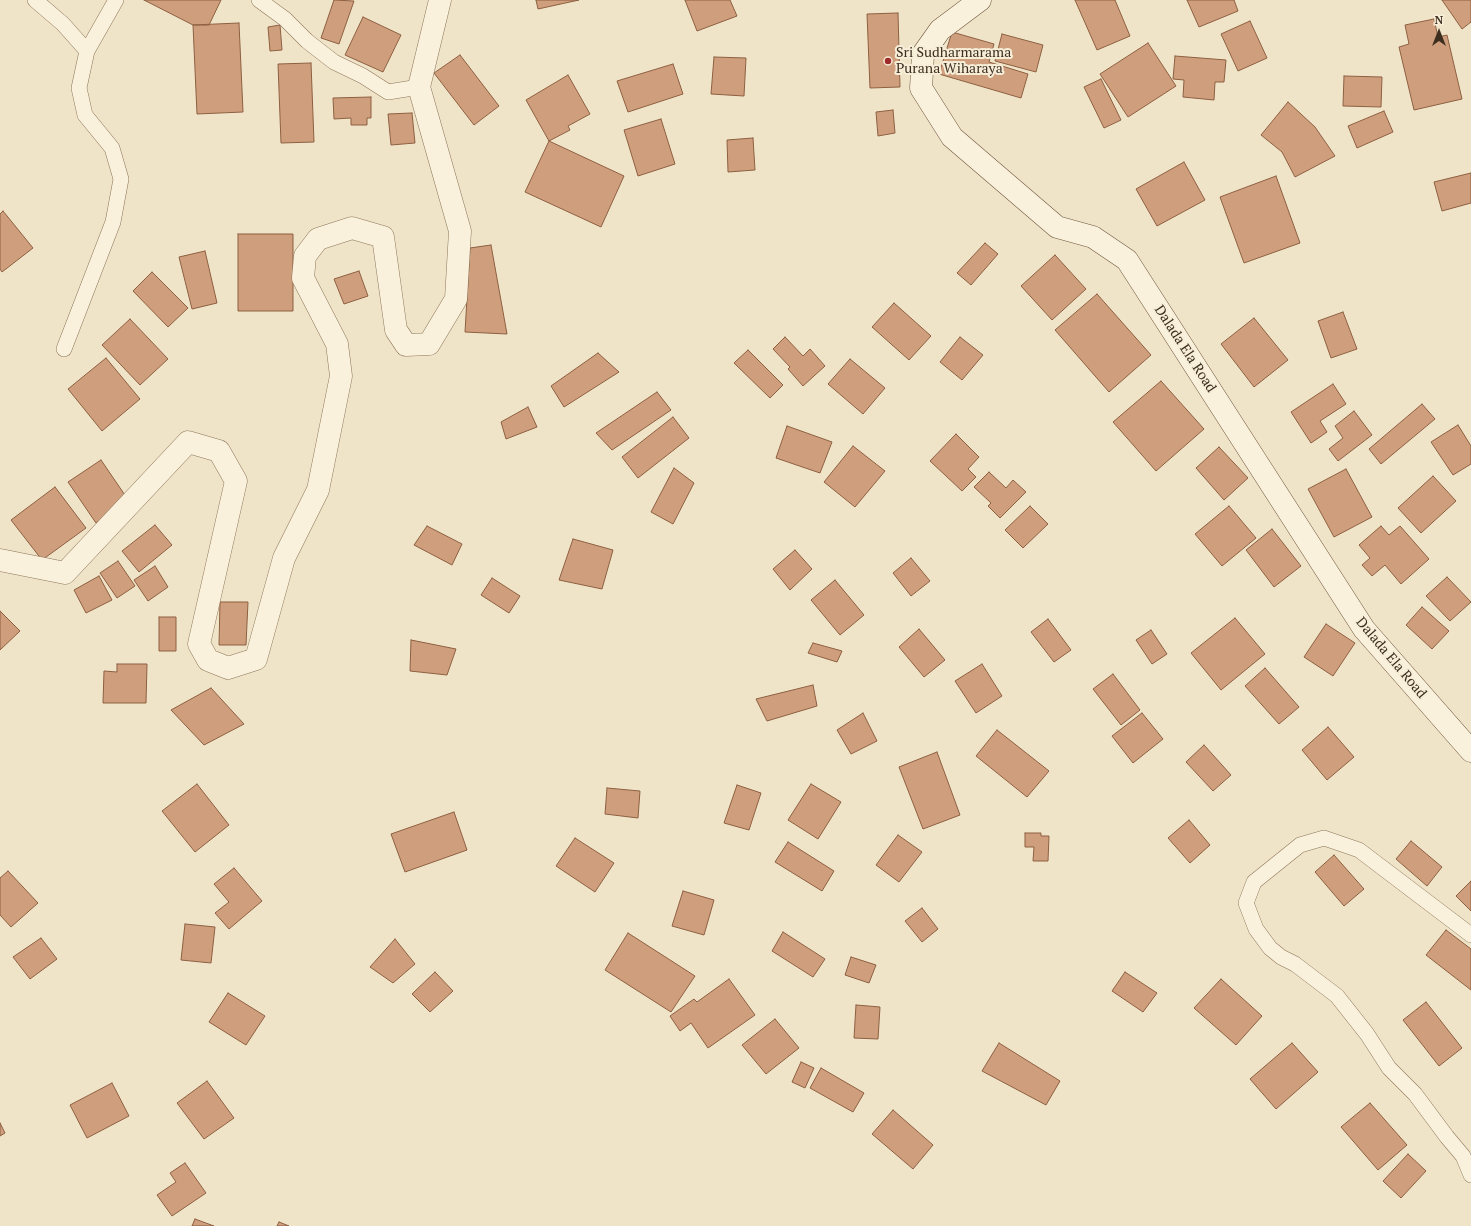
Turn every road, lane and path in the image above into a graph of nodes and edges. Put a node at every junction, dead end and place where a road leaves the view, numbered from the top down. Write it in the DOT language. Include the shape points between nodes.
graph roads {
  1 [pos="35,0"];
  2 [pos="116,0"];
  3 [pos="259,0"];
  4 [pos="440,0"];
  5 [pos="980,0"];
  6 [pos="87,51"];
  7 [pos="419,87"];
  8 [pos="64,349"];
  9 [pos="0,560"];
  10 [pos="1471,751"];
  11 [pos="1471,935"];
  12 [pos="1471,1175"];
  1 -- 6 [label="lane" via="63,24"];
  2 -- 6 [label="lane"];
  3 -- 7 [label="lane" via="334,62 388,92"];
  4 -- 7 [label="street"];
  5 -- 10 [label="street, Dalada Ela Road" via="940,30 923,54 921,88 952,136 1057,227 1094,238 1127,260 1364,629"];
  6 -- 8 [label="lane" via="80,88 84,115 112,148 121,179 113,222"];
  7 -- 9 [label="street" via="460,231 456,298 429,344 406,345 396,330 383,238 352,228 318,239 305,256 303,278 337,344 341,376 318,490 284,558 256,659 228,668 208,660 199,644 236,481 219,451 188,442 65,572"];
  11 -- 12 [label="lane" via="1360,850 1324,838 1300,845 1254,882 1246,903 1256,929 1270,948 1336,996 1367,1034 1389,1068 1414,1094 1463,1156"];
}
